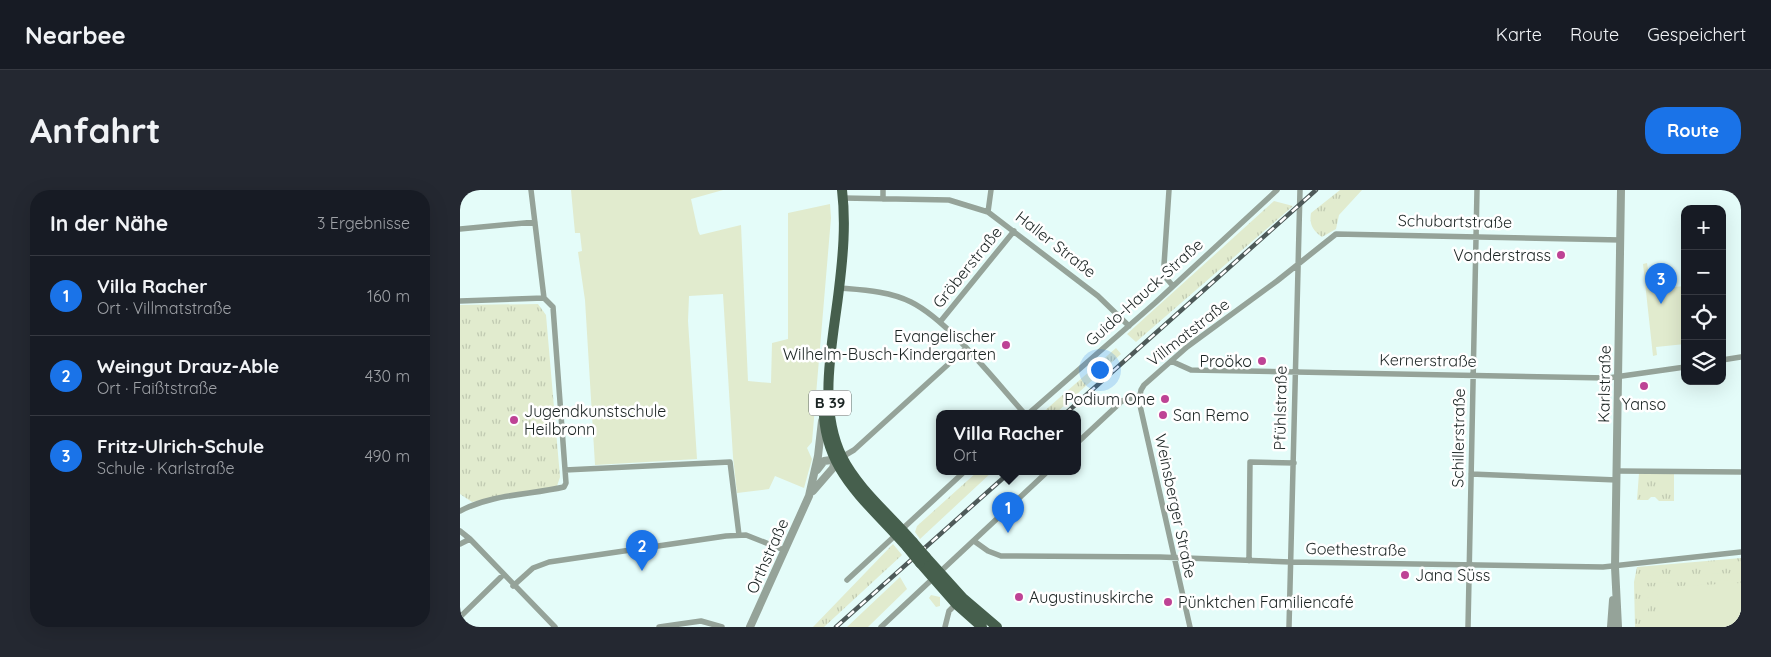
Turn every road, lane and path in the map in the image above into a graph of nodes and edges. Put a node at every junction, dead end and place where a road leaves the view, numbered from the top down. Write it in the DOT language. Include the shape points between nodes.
graph roads {
  1 [pos="531,190"];
  2 [pos="884,190"];
  3 [pos="991,190"];
  4 [pos="1168,190"];
  5 [pos="1277,190"];
  6 [pos="1292,190"];
  7 [pos="1299,190"];
  8 [pos="1477,190"];
  9 [pos="1622,190"];
  10 [pos="843,194"];
  11 [pos="883,198"];
  12 [pos="988,212"];
  13 [pos="535,222"];
  14 [pos="460,228"];
  15 [pos="1014,231"];
  16 [pos="1477,236"];
  17 [pos="1621,240"];
  18 [pos="1299,264"];
  19 [pos="1173,286"];
  20 [pos="839,288"];
  21 [pos="544,298"];
  22 [pos="460,300"];
  23 [pos="940,322"];
  24 [pos="1129,326"];
  25 [pos="832,347"];
  26 [pos="965,349"];
  27 [pos="1741,357"];
  28 [pos="1726,359"];
  29 [pos="1171,361"];
  30 [pos="1681,368"];
  31 [pos="1294,372"];
  32 [pos="1473,375"];
  33 [pos="1617,378"];
  34 [pos="1139,396"];
  35 [pos="823,406"];
  36 [pos="1023,410"];
  37 [pos="1032,410"];
  38 [pos="1081,439"];
  39 [pos="838,459"];
  40 [pos="1294,463"];
  41 [pos="565,470"];
  42 [pos="816,471"];
  43 [pos="1617,471"];
  44 [pos="1741,472"];
  45 [pos="1471,474"];
  46 [pos="961,475"];
  47 [pos="1044,475"];
  48 [pos="1617,480"];
  49 [pos="809,496"];
  50 [pos="460,511"];
  51 [pos="460,532"];
  52 [pos="900,533"];
  53 [pos="739,534"];
  54 [pos="470,539"];
  55 [pos="974,541"];
  56 [pos="460,544"];
  57 [pos="784,550"];
  58 [pos="1741,552"];
  59 [pos="1173,557"];
  60 [pos="1249,561"];
  61 [pos="1290,562"];
  62 [pos="1469,564"];
  63 [pos="1615,567"];
  64 [pos="503,575"];
  65 [pos="937,576"];
  66 [pos="1615,578"];
  67 [pos="848,580"];
  68 [pos="513,586"];
  69 [pos="956,604"];
  70 [pos="460,617"];
  71 [pos="1189,625"];
  72 [pos="555,627"];
  73 [pos="660,627"];
  74 [pos="722,627"];
  75 [pos="750,627"];
  76 [pos="881,627"];
  77 [pos="945,627"];
  78 [pos="982,627"];
  79 [pos="997,627"];
  80 [pos="1289,627"];
  81 [pos="1468,627"];
  82 [pos="1611,627"];
  83 [pos="1618,627"];
  1 -- 13 [label="street"];
  2 -- 11 [label="street"];
  3 -- 12 [label="street"];
  4 -- 19 [label="street" via="1164,265 1167,279"];
  5 -- 19 [label="street, Guido-Hauck-Straße"];
  6 -- 7 [label="street"];
  7 -- 18 [label="street, Pfühlstraße"];
  8 -- 16 [label="street, Schillerstraße"];
  9 -- 17 [label="street, Karlstraße"];
  10 -- 11 [label="street, Haller Straße"];
  10 -- 20 [label="main road, B 39"];
  11 -- 12 [label="street, Haller Straße" via="948,200"];
  12 -- 15 [label="street, Haller Straße"];
  13 -- 14 [label="street"];
  13 -- 21 [label="street"];
  15 -- 23 [label="street, Gröberstraße"];
  15 -- 24 [label="street, Haller Straße" via="1098,296"];
  16 -- 17 [label="street, Schubartstraße"];
  16 -- 18 [label="street, Schubartstraße" via="1339,233"];
  16 -- 32 [label="street, Schillerstraße"];
  17 -- 33 [label="street, Karlstraße"];
  18 -- 29 [label="street, Villmatstraße"];
  18 -- 31 [label="street, Pfühlstraße"];
  19 -- 24 [label="street, Guido-Hauck-Straße"];
  20 -- 23 [label="street" via="894,295 911,302"];
  20 -- 25 [label="main road, B 39"];
  21 -- 22 [label="street"];
  21 -- 41 [label="street" via="553,307"];
  23 -- 26 [label="street"];
  24 -- 37 [label="street, Guido-Hauck-Straße"];
  25 -- 35 [label="main road, B 39"];
  25 -- 39 [label="main road, B 39" via="830,406"];
  26 -- 36 [label="street"];
  26 -- 39 [label="street" via="854,450"];
  27 -- 28 [label="street"];
  29 -- 31 [label="street, Kernerstraße" via="1191,370"];
  29 -- 34 [label="street, Villmatstraße" via="1144,385"];
  30 -- 33 [label="street, Kernerstraße"];
  31 -- 32 [label="street, Kernerstraße"];
  31 -- 40 [label="street, Pfühlstraße"];
  32 -- 33 [label="street, Kernerstraße"];
  32 -- 45 [label="street, Schillerstraße"];
  33 -- 43 [label="street, Karlstraße"];
  34 -- 38 [label="street" via="1122,400"];
  34 -- 59 [label="street, Weinsberger Straße"];
  35 -- 39 [label="main road, B 39" via="828,445"];
  35 -- 42 [label="street, Orthstraße"];
  39 -- 42 [label="street" via="824,461"];
  39 -- 49 [label="street, Orthstraße"];
  39 -- 52 [label="main road, B 39"];
  40 -- 60 [label="street" via="1250,462"];
  40 -- 61 [label="street, Pfühlstraße"];
  41 -- 50 [label="street" via="564,487 492,498"];
  41 -- 53 [label="street" via="730,462"];
  42 -- 49 [label="street, Orthstraße"];
  43 -- 44 [label="street"];
  43 -- 48 [label="street, Karlstraße"];
  45 -- 48 [label="street"];
  45 -- 62 [label="street, Schillerstraße"];
  46 -- 52 [label="street"];
  47 -- 55 [label="street"];
  48 -- 63 [label="street, Karlstraße"];
  49 -- 57 [label="street, Orthstraße"];
  51 -- 54 [label="street"];
  52 -- 65 [label="main road, B 39, bridge"];
  52 -- 67 [label="street"];
  53 -- 57 [label="street"];
  53 -- 68 [label="street" via="549,562 533,568"];
  54 -- 56 [label="street"];
  54 -- 64 [label="street"];
  55 -- 59 [label="street, Goethestraße" via="1001,556"];
  55 -- 65 [label="street"];
  57 -- 75 [label="street, Orthstraße"];
  58 -- 63 [label="street, Goethestraße"];
  59 -- 60 [label="street, Goethestraße"];
  59 -- 71 [label="street, Weinsberger Straße"];
  60 -- 61 [label="street, Goethestraße"];
  61 -- 62 [label="street, Goethestraße"];
  61 -- 80 [label="street, Pfühlstraße"];
  62 -- 63 [label="street, Goethestraße"];
  62 -- 81 [label="street, Schillerstraße"];
  63 -- 66 [label="street, Karlstraße"];
  64 -- 68 [label="street"];
  64 -- 70 [label="street"];
  65 -- 69 [label="main road, B 39"];
  65 -- 76 [label="street"];
  65 -- 79 [label="main road, B 39"];
  66 -- 82 [label="street, Karlstraße"];
  66 -- 83 [label="street, Karlstraße"];
  68 -- 72 [label="street"];
  69 -- 77 [label="street" via="949,611"];
  69 -- 78 [label="main road, B 39"];
  73 -- 74 [label="street" via="701,621"];
}
